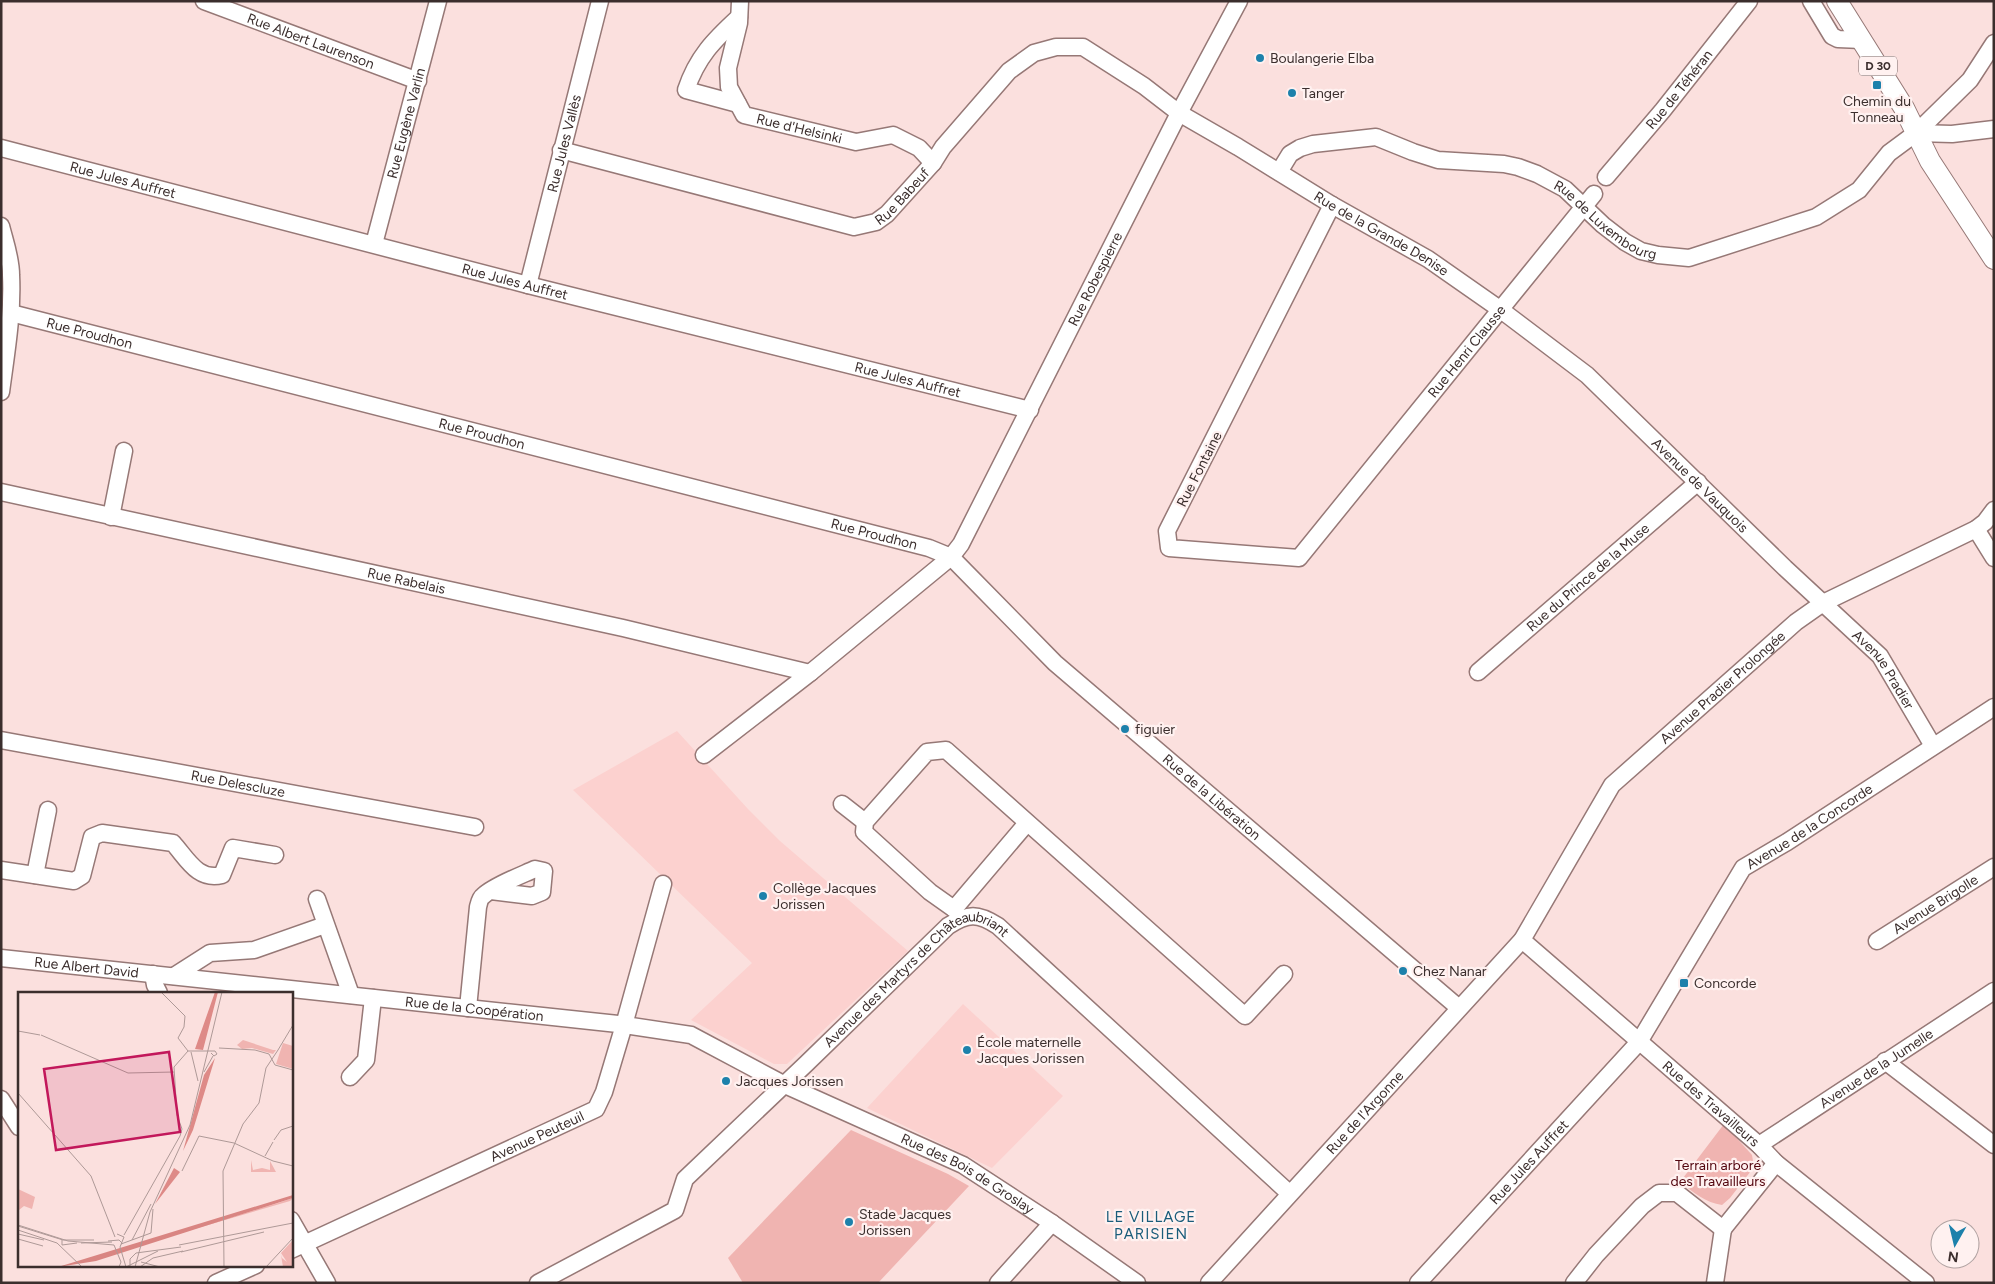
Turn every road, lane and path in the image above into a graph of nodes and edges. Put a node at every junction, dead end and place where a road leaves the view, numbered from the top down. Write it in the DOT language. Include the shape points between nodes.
graph roads {
  1 [pos="204,1"];
  2 [pos="438,1"];
  3 [pos="600,1"];
  4 [pos="1239,1"];
  5 [pos="1749,1"];
  6 [pos="1811,1"];
  7 [pos="1837,1"];
  8 [pos="740,9"];
  9 [pos="1862,40"];
  10 [pos="1994,43"];
  11 [pos="418,82"];
  12 [pos="738,104"];
  13 [pos="1179,113"];
  14 [pos="1994,129"];
  15 [pos="1918,137"];
  16 [pos="1,148"];
  17 [pos="561,150"];
  18 [pos="932,163"];
  19 [pos="1279,172"];
  20 [pos="1606,177"];
  21 [pos="1590,200"];
  22 [pos="1332,205"];
  23 [pos="1,226"];
  24 [pos="374,244"];
  25 [pos="1994,259"];
  26 [pos="528,285"];
  27 [pos="1501,310"];
  28 [pos="11,313"];
  29 [pos="1575,367"];
  30 [pos="1,392"];
  31 [pos="1030,410"];
  32 [pos="124,451"];
  33 [pos="1698,482"];
  34 [pos="1,492"];
  35 [pos="1349,497"];
  36 [pos="1994,510"];
  37 [pos="111,517"];
  38 [pos="1976,529"];
  39 [pos="951,557"];
  40 [pos="1994,558"];
  41 [pos="1823,603"];
  42 [pos="1478,672"];
  43 [pos="810,673"];
  44 [pos="1994,707"];
  45 [pos="1,740"];
  46 [pos="1934,746"];
  47 [pos="704,755"];
  48 [pos="842,804"];
  49 [pos="48,810"];
  50 [pos="865,822"];
  51 [pos="1027,824"];
  52 [pos="475,827"];
  53 [pos="275,854"];
  54 [pos="1994,867"];
  55 [pos="1,870"];
  56 [pos="35,874"];
  57 [pos="663,884"];
  58 [pos="491,891"];
  59 [pos="317,899"];
  60 [pos="960,915"];
  61 [pos="325,925"];
  62 [pos="1522,940"];
  63 [pos="1877,941"];
  64 [pos="1,958"];
  65 [pos="152,974"];
  66 [pos="1284,974"];
  67 [pos="174,976"];
  68 [pos="1994,991"];
  69 [pos="158,992"];
  70 [pos="351,995"];
  71 [pos="373,998"];
  72 [pos="468,1008"];
  73 [pos="1459,1008"];
  74 [pos="624,1025"];
  75 [pos="1640,1042"];
  76 [pos="1885,1062"];
  77 [pos="350,1077"];
  78 [pos="785,1085"];
  79 [pos="1,1099"];
  80 [pos="18,1125"];
  81 [pos="1759,1145"];
  82 [pos="1994,1145"];
  83 [pos="1776,1163"];
  84 [pos="1289,1194"];
  85 [pos="1052,1223"];
  86 [pos="292,1224"];
  87 [pos="1723,1228"];
  88 [pos="298,1247"];
  89 [pos="254,1266"];
  90 [pos="216,1283"];
  91 [pos="327,1283"];
  92 [pos="538,1283"];
  93 [pos="998,1283"];
  94 [pos="1137,1283"];
  95 [pos="1209,1283"];
  96 [pos="1418,1283"];
  97 [pos="1574,1283"];
  98 [pos="1715,1283"];
  99 [pos="1926,1283"];
  1 -- 11 [label="street, Rue Albert Laurenson"];
  2 -- 11 [label="street, Rue Eugène Varlin"];
  3 -- 17 [label="street, Rue Jules Vallès"];
  4 -- 13 [label="street, Rue Robespierre"];
  5 -- 20 [label="street, Rue de Téhéran"];
  6 -- 9 [label="street" via="1832,36"];
  7 -- 9 [label="main road, D 30"];
  8 -- 12 [label="street" via="728,68 729,87"];
  8 -- 12 [label="street" via="713,40 692,73 686,90"];
  9 -- 15 [label="main road, D 30"];
  10 -- 15 [label="street, Rue de Luxembourg" via="1970,80"];
  11 -- 24 [label="street, Rue Eugène Varlin"];
  12 -- 18 [label="street, Rue d'Helsinki" via="744,115 856,142 893,135 919,148"];
  13 -- 18 [label="street, Rue Babeuf" via="1083,47 1056,47 1034,53 1009,71"];
  13 -- 19 [label="street, Rue de la Grande Denise"];
  13 -- 31 [label="street, Rue Robespierre"];
  14 -- 15 [label="street"];
  15 -- 21 [label="street, Rue de Luxembourg" via="1889,153 1859,190 1816,217 1689,258 1641,251 1625,242 1603,224"];
  15 -- 25 [label="main road, D 30" via="1930,161"];
  16 -- 24 [label="street, Rue Jules Auffret"];
  17 -- 18 [label="street, Rue Babeuf" via="854,227 876,222 887,214"];
  17 -- 26 [label="street, Rue Jules Vallès"];
  19 -- 21 [label="street, Rue de Luxembourg" via="1290,154 1300,148 1376,137 1438,160 1518,167"];
  19 -- 22 [label="street, Rue de la Grande Denise"];
  21 -- 27 [label="street, Rue Henri Clausse"];
  22 -- 27 [label="street, Rue de la Grande Denise" via="1428,259"];
  22 -- 35 [label="street, Rue Fontaine" via="1167,532 1169,548 1299,558"];
  23 -- 28 [label="street" via="11,275"];
  24 -- 26 [label="street, Rue Jules Auffret"];
  26 -- 31 [label="street, Rue Jules Auffret"];
  27 -- 29 [label="street, Rue de la Grande Denise"];
  27 -- 35 [label="street, Rue Henri Clausse"];
  28 -- 30 [label="street"];
  28 -- 39 [label="street, Rue Proudhon" via="929,548"];
  29 -- 33 [label="street, Avenue de Vauquois" via="1609,395"];
  31 -- 39 [label="street, Rue Robespierre" via="961,544"];
  32 -- 37 [label="street"];
  33 -- 41 [label="street, Avenue de Vauquois"];
  33 -- 42 [label="street, Rue du Prince de la Muse"];
  34 -- 37 [label="street, Rue Rabelais"];
  36 -- 38 [label="street, Avenue Pradier Prolongée"];
  37 -- 43 [label="street, Rue Rabelais" via="623,628"];
  38 -- 40 [label="street"];
  38 -- 41 [label="street, Avenue Pradier Prolongée"];
  39 -- 43 [label="street, Rue Robespierre"];
  39 -- 73 [label="street, Rue de la Libération" via="1055,663"];
  41 -- 46 [label="street, Avenue Pradier" via="1880,656"];
  41 -- 62 [label="street, Avenue Pradier Prolongée" via="1796,622 1612,785"];
  43 -- 47 [label="street, Rue Robespierre"];
  44 -- 46 [label="street, Avenue de la Concorde"];
  45 -- 52 [label="street, Rue Delescluze"];
  46 -- 75 [label="street, Avenue de la Concorde" via="1743,868"];
  48 -- 50 [label="street"];
  49 -- 56 [label="street"];
  50 -- 51 [label="street" via="927,752 946,750"];
  50 -- 60 [label="street" via="864,832"];
  51 -- 60 [label="street"];
  51 -- 66 [label="street" via="1245,1016"];
  53 -- 56 [label="street" via="233,848 222,876 212,878 200,874 173,843 102,833 92,837 82,876 74,881"];
  54 -- 63 [label="street, Avenue Brigolle"];
  55 -- 56 [label="street"];
  57 -- 74 [label="street, Avenue Peuteuil"];
  58 -- 72 [label="street" via="483,896 478,907"];
  59 -- 61 [label="street"];
  60 -- 78 [label="street, Avenue des Martyrs de Châteaubriant"];
  60 -- 84 [label="street, Avenue des Martyrs de Châteaubriant" via="985,917 998,926"];
  61 -- 67 [label="street" via="254,950 210,953"];
  61 -- 70 [label="street"];
  62 -- 73 [label="street, Rue de l'Argonne"];
  62 -- 75 [label="street, Rue des Travailleurs"];
  64 -- 65 [label="street, Rue Albert David"];
  65 -- 67 [label="street, Rue de la Coopération"];
  65 -- 69 [label="street, Rue Albert David"];
  67 -- 70 [label="street, Rue de la Coopération"];
  68 -- 76 [label="street, Avenue de la Jumelle"];
  70 -- 71 [label="street, Rue de la Coopération"];
  71 -- 72 [label="street, Rue de la Coopération"];
  71 -- 77 [label="street" via="366,1060"];
  72 -- 74 [label="street, Rue de la Coopération"];
  73 -- 84 [label="street, Rue de l'Argonne"];
  74 -- 78 [label="street, Rue de la Coopération" via="691,1034"];
  74 -- 88 [label="street, Avenue Peuteuil" via="596,1109"];
  75 -- 81 [label="street, Rue des Travailleurs"];
  75 -- 96 [label="street, Rue Jules Auffret"];
  76 -- 81 [label="street, Avenue de la Jumelle"];
  76 -- 82 [label="street"];
  78 -- 85 [label="street, Rue des Bois de Groslay" via="963,1165"];
  78 -- 92 [label="street, Avenue des Martyrs de Châteaubriant" via="685,1179 675,1210"];
  79 -- 80 [label="street"];
  81 -- 83 [label="street, Rue des Travailleurs"];
  83 -- 87 [label="street"];
  83 -- 99 [label="street, Rue des Travailleurs"];
  84 -- 95 [label="street, Rue de l'Argonne"];
  85 -- 93 [label="street"];
  85 -- 94 [label="street, Rue des Bois de Groslay"];
  86 -- 88 [label="street"];
  87 -- 97 [label="street" via="1678,1193 1659,1193 1642,1206"];
  87 -- 98 [label="street"];
  88 -- 91 [label="street"];
  89 -- 90 [label="street"];
}
